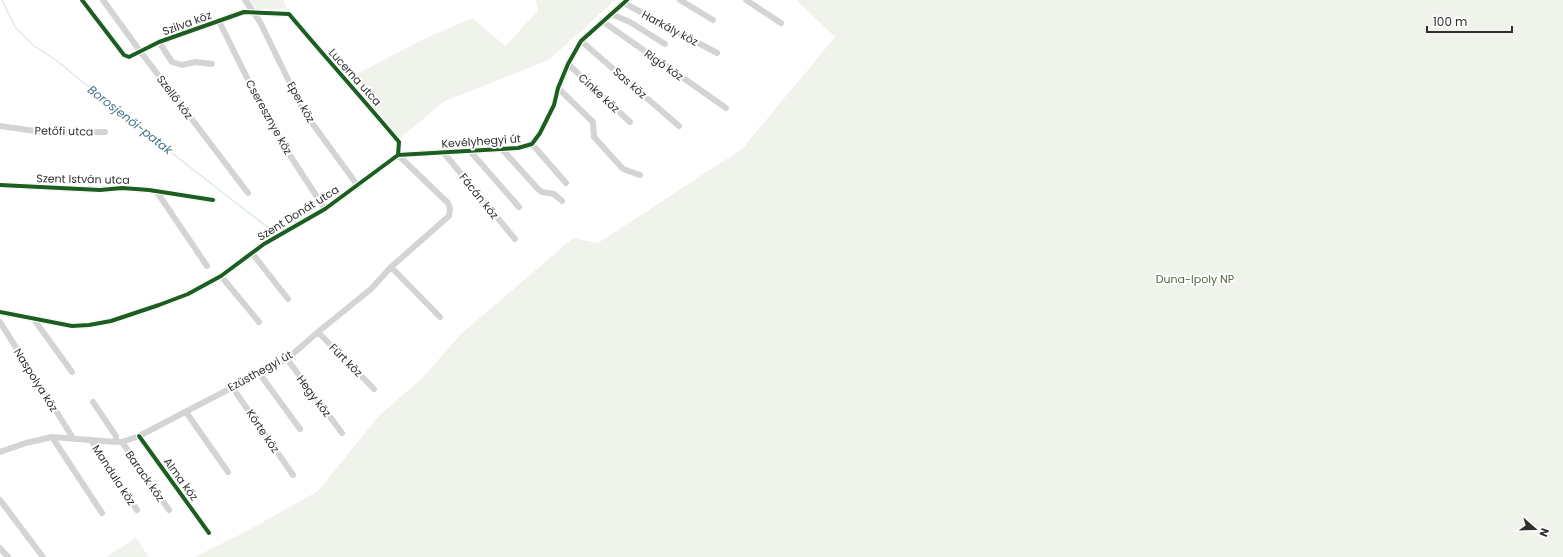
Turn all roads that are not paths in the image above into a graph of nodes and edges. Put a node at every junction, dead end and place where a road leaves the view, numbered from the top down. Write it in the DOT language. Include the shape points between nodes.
graph roads {
  1 [pos="82,0"];
  2 [pos="103,0"];
  3 [pos="245,0"];
  4 [pos="680,0"];
  5 [pos="746,0"];
  6 [pos="625,1"];
  7 [pos="253,12"];
  8 [pos="288,14"];
  9 [pos="611,14"];
  10 [pos="713,20"];
  11 [pos="219,21"];
  12 [pos="602,21"];
  13 [pos="781,23"];
  14 [pos="581,41"];
  15 [pos="159,42"];
  16 [pos="665,44"];
  17 [pos="140,51"];
  18 [pos="717,53"];
  19 [pos="212,64"];
  20 [pos="568,64"];
  21 [pos="558,88"];
  22 [pos="726,108"];
  23 [pos="630,122"];
  24 [pos="0,126"];
  25 [pos="679,126"];
  26 [pos="105,132"];
  27 [pos="532,144"];
  28 [pos="501,148"];
  29 [pos="471,152"];
  30 [pos="444,153"];
  31 [pos="398,155"];
  32 [pos="640,176"];
  33 [pos="566,183"];
  34 [pos="0,185"];
  35 [pos="358,186"];
  36 [pos="158,192"];
  37 [pos="248,193"];
  38 [pos="213,200"];
  39 [pos="562,201"];
  40 [pos="519,207"];
  41 [pos="325,209"];
  42 [pos="515,239"];
  43 [pos="252,253"];
  44 [pos="206,266"];
  45 [pos="391,267"];
  46 [pos="221,276"];
  47 [pos="288,299"];
  48 [pos="0,312"];
  49 [pos="440,317"];
  50 [pos="33,318"];
  51 [pos="0,322"];
  52 [pos="259,322"];
  53 [pos="318,332"];
  54 [pos="287,359"];
  55 [pos="72,372"];
  56 [pos="259,373"];
  57 [pos="232,387"];
  58 [pos="374,389"];
  59 [pos="93,402"];
  60 [pos="186,412"];
  61 [pos="300,429"];
  62 [pos="342,433"];
  63 [pos="138,436"];
  64 [pos="52,437"];
  65 [pos="73,438"];
  66 [pos="92,440"];
  67 [pos="119,442"];
  68 [pos="0,452"];
  69 [pos="228,472"];
  70 [pos="293,474"];
  71 [pos="0,500"];
  72 [pos="137,510"];
  73 [pos="169,510"];
  74 [pos="102,513"];
  75 [pos="209,533"];
  76 [pos="0,548"];
  77 [pos="8,557"];
  78 [pos="44,557"];
  1 -- 17 [label="street, Szilva köz" via="124,55 129,56"];
  2 -- 17 [label="street, Szellő köz"];
  3 -- 7 [label="street, Eper köz"];
  4 -- 10 [label="street"];
  5 -- 13 [label="street"];
  6 -- 9 [label="street, Kevélyhegyi út"];
  6 -- 18 [label="street, Harkály köz"];
  7 -- 8 [label="street, Szilva köz"];
  7 -- 11 [label="street, Szilva köz" via="244,12"];
  7 -- 35 [label="street, Eper köz" via="304,112"];
  8 -- 31 [label="street, Lucerna utca" via="399,142"];
  9 -- 12 [label="street, Kevélyhegyi út"];
  9 -- 16 [label="street" via="630,22"];
  11 -- 15 [label="street, Szilva köz"];
  11 -- 41 [label="street, Cseresznye köz" via="257,98"];
  12 -- 14 [label="street, Kevélyhegyi út"];
  12 -- 22 [label="street, Rigó köz"];
  14 -- 20 [label="street, Kevélyhegyi út"];
  14 -- 25 [label="street, Sas köz"];
  15 -- 17 [label="street, Szilva köz"];
  15 -- 19 [label="street" via="172,62 182,65 195,62"];
  17 -- 37 [label="street, Szellő köz"];
  20 -- 21 [label="street, Kevélyhegyi út"];
  20 -- 23 [label="street, Cinke köz"];
  21 -- 27 [label="street, Kevélyhegyi út" via="554,105"];
  21 -- 32 [label="street" via="593,122 594,136 623,169"];
  24 -- 26 [label="street, Petőfi utca" via="49,133"];
  27 -- 28 [label="street, Kevélyhegyi út"];
  27 -- 33 [label="street"];
  28 -- 29 [label="street, Kevélyhegyi út"];
  28 -- 39 [label="street" via="538,189 554,194"];
  29 -- 30 [label="street, Kevélyhegyi út"];
  29 -- 40 [label="street"];
  30 -- 31 [label="street, Kevélyhegyi út"];
  30 -- 42 [label="street, Fácán köz"];
  31 -- 35 [label="street, Szent Donát utca"];
  31 -- 45 [label="street, Ezüsthegyi út" via="448,203 450,212 446,220"];
  34 -- 36 [label="street, Szent István utca" via="100,190 122,188"];
  35 -- 41 [label="street, Szent Donát utca"];
  36 -- 38 [label="street, Szent István utca"];
  36 -- 44 [label="street"];
  41 -- 43 [label="street, Szent Donát utca"];
  43 -- 46 [label="street, Szent Donát utca"];
  43 -- 47 [label="street"];
  45 -- 49 [label="street"];
  45 -- 53 [label="street, Ezüsthegyi út" via="371,289"];
  46 -- 50 [label="street, Szent Donát utca" via="188,294 105,322 72,326"];
  46 -- 52 [label="street"];
  48 -- 50 [label="street, Szent Donát utca"];
  50 -- 55 [label="street"];
  51 -- 65 [label="street, Naspolya köz"];
  53 -- 54 [label="street, Ezüsthegyi út"];
  53 -- 58 [label="street, Fürt köz"];
  54 -- 56 [label="street, Ezüsthegyi út"];
  54 -- 62 [label="street, Hegy köz"];
  56 -- 57 [label="street, Ezüsthegyi út"];
  56 -- 61 [label="street"];
  57 -- 60 [label="street, Ezüsthegyi út"];
  57 -- 70 [label="street, Körte köz"];
  59 -- 67 [label="street, Barack köz"];
  60 -- 63 [label="street, Ezüsthegyi út"];
  60 -- 69 [label="street"];
  63 -- 67 [label="street, Ezüsthegyi út"];
  63 -- 75 [label="street, Alma köz"];
  64 -- 65 [label="street, Ezüsthegyi út"];
  64 -- 68 [label="street, Ezüsthegyi út"];
  64 -- 74 [label="street"];
  65 -- 66 [label="street, Ezüsthegyi út"];
  66 -- 67 [label="street, Ezüsthegyi út"];
  66 -- 72 [label="street, Mandula köz"];
  67 -- 73 [label="street, Barack köz"];
  71 -- 78 [label="street"];
  76 -- 77 [label="street"];
}
